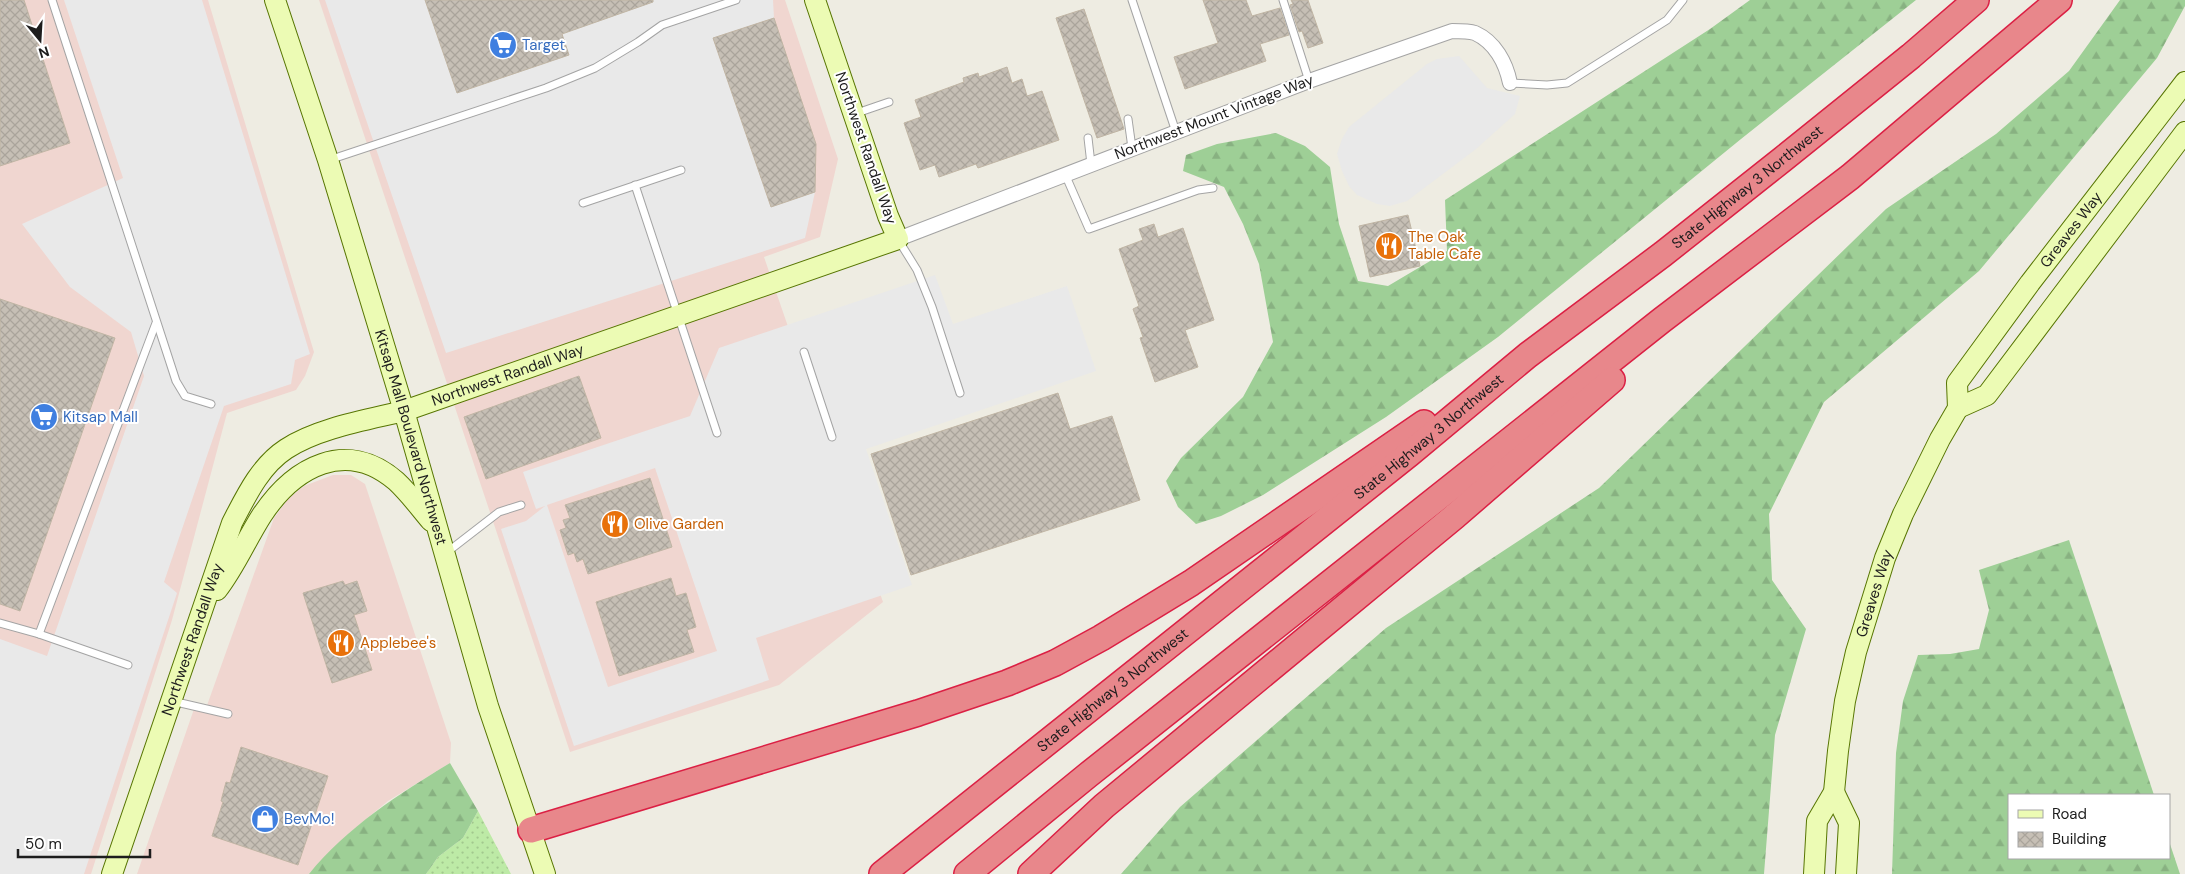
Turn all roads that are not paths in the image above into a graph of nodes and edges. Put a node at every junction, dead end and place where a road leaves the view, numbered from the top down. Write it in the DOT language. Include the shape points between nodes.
graph roads {
  1 [pos="52,0"];
  2 [pos="275,0"];
  3 [pos="736,0"];
  4 [pos="814,0"];
  5 [pos="1132,0"];
  6 [pos="1282,0"];
  7 [pos="1683,0"];
  8 [pos="1976,0"];
  9 [pos="2059,0"];
  10 [pos="1309,81"];
  11 [pos="2185,82"];
  12 [pos="1510,83"];
  13 [pos="889,102"];
  14 [pos="854,114"];
  15 [pos="1128,119"];
  16 [pos="1176,132"];
  17 [pos="2185,132"];
  18 [pos="1088,138"];
  19 [pos="1132,148"];
  20 [pos="328,160"];
  21 [pos="1091,164"];
  22 [pos="681,170"];
  23 [pos="1064,174"];
  24 [pos="635,186"];
  25 [pos="1213,188"];
  26 [pos="583,203"];
  27 [pos="1798,218"];
  28 [pos="898,239"];
  29 [pos="678,317"];
  30 [pos="156,323"];
  31 [pos="804,352"];
  32 [pos="1528,354"];
  33 [pos="960,393"];
  34 [pos="211,404"];
  35 [pos="1958,408"];
  36 [pos="404,411"];
  37 [pos="718,433"];
  38 [pos="832,437"];
  39 [pos="521,505"];
  40 [pos="435,526"];
  41 [pos="444,555"];
  42 [pos="206,602"];
  43 [pos="0,622"];
  44 [pos="39,634"];
  45 [pos="128,665"];
  46 [pos="171,700"];
  47 [pos="228,714"];
  48 [pos="1834,792"];
  49 [pos="1104,806"];
  50 [pos="530,830"];
  51 [pos="112,874"];
  52 [pos="545,874"];
  53 [pos="882,874"];
  54 [pos="967,874"];
  55 [pos="1012,874"];
  56 [pos="1031,874"];
  57 [pos="1814,874"];
  58 [pos="1846,874"];
  1 -- 30 [label="lane"];
  2 -- 20 [label="main road, Kitsap Mall Boulevard Northwest"];
  3 -- 20 [label="lane" via="662,25 596,68 546,88"];
  4 -- 14 [label="main road, Northwest Randall Way"];
  5 -- 16 [label="lane"];
  6 -- 10 [label="lane"];
  7 -- 12 [label="lane" via="1667,20 1567,82 1547,85"];
  8 -- 32 [label="highway, State Highway 3 Northwest" via="1911,56 1663,254"];
  9 -- 27 [label="highway"];
  10 -- 12 [label="street, Northwest Mount Vintage Way" via="1452,31 1474,33 1494,45 1507,69"];
  10 -- 16 [label="street, Northwest Mount Vintage Way"];
  11 -- 35 [label="main road, Greaves Way" via="1957,383"];
  13 -- 14 [label="lane"];
  14 -- 28 [label="main road, Northwest Randall Way"];
  15 -- 19 [label="lane"];
  16 -- 19 [label="street, Northwest Mount Vintage Way"];
  17 -- 35 [label="main road, Greaves Way" via="1987,395"];
  18 -- 21 [label="lane"];
  19 -- 21 [label="street, Northwest Mount Vintage Way"];
  20 -- 36 [label="main road, Kitsap Mall Boulevard Northwest"];
  21 -- 23 [label="street, Northwest Mount Vintage Way"];
  22 -- 24 [label="lane"];
  23 -- 25 [label="lane" via="1089,228 1198,190"];
  23 -- 28 [label="street, Northwest Mount Vintage Way"];
  24 -- 26 [label="lane"];
  24 -- 29 [label="lane"];
  27 -- 49 [label="highway" via="1455,516"];
  27 -- 54 [label="highway" via="1662,320"];
  28 -- 29 [label="main road, Northwest Randall Way"];
  28 -- 33 [label="lane" via="917,270 932,307"];
  29 -- 36 [label="main road, Northwest Randall Way"];
  29 -- 37 [label="lane"];
  30 -- 34 [label="lane" via="176,381 186,396"];
  30 -- 44 [label="lane"];
  31 -- 38 [label="lane"];
  32 -- 50 [label="highway" via="1191,583 1055,663 927,710"];
  32 -- 53 [label="highway, State Highway 3 Northwest" via="1409,454"];
  35 -- 48 [label="main road, Greaves Way" via="1920,476 1885,558 1856,652 1845,701"];
  36 -- 40 [label="main road, Kitsap Mall Boulevard Northwest"];
  36 -- 42 [label="main road, Northwest Randall Way" via="309,438 286,449 270,463 250,489 232,523"];
  39 -- 41 [label="lane" via="499,512"];
  40 -- 41 [label="main road, Kitsap Mall Boulevard Northwest"];
  40 -- 42 [label="main road" via="396,482 381,471 364,462 326,462 288,483 275,498 228,575"];
  41 -- 50 [label="main road, Kitsap Mall Boulevard Northwest" via="488,706"];
  42 -- 46 [label="main road, Northwest Randall Way"];
  43 -- 44 [label="lane"];
  44 -- 45 [label="lane"];
  46 -- 47 [label="lane"];
  46 -- 51 [label="main road, Northwest Randall Way"];
  48 -- 57 [label="main road, Greaves Way" via="1818,821"];
  48 -- 58 [label="main road" via="1849,823"];
  49 -- 55 [label="highway"];
  49 -- 56 [label="highway"];
  50 -- 52 [label="main road, Kitsap Mall Boulevard Northwest"];
}
